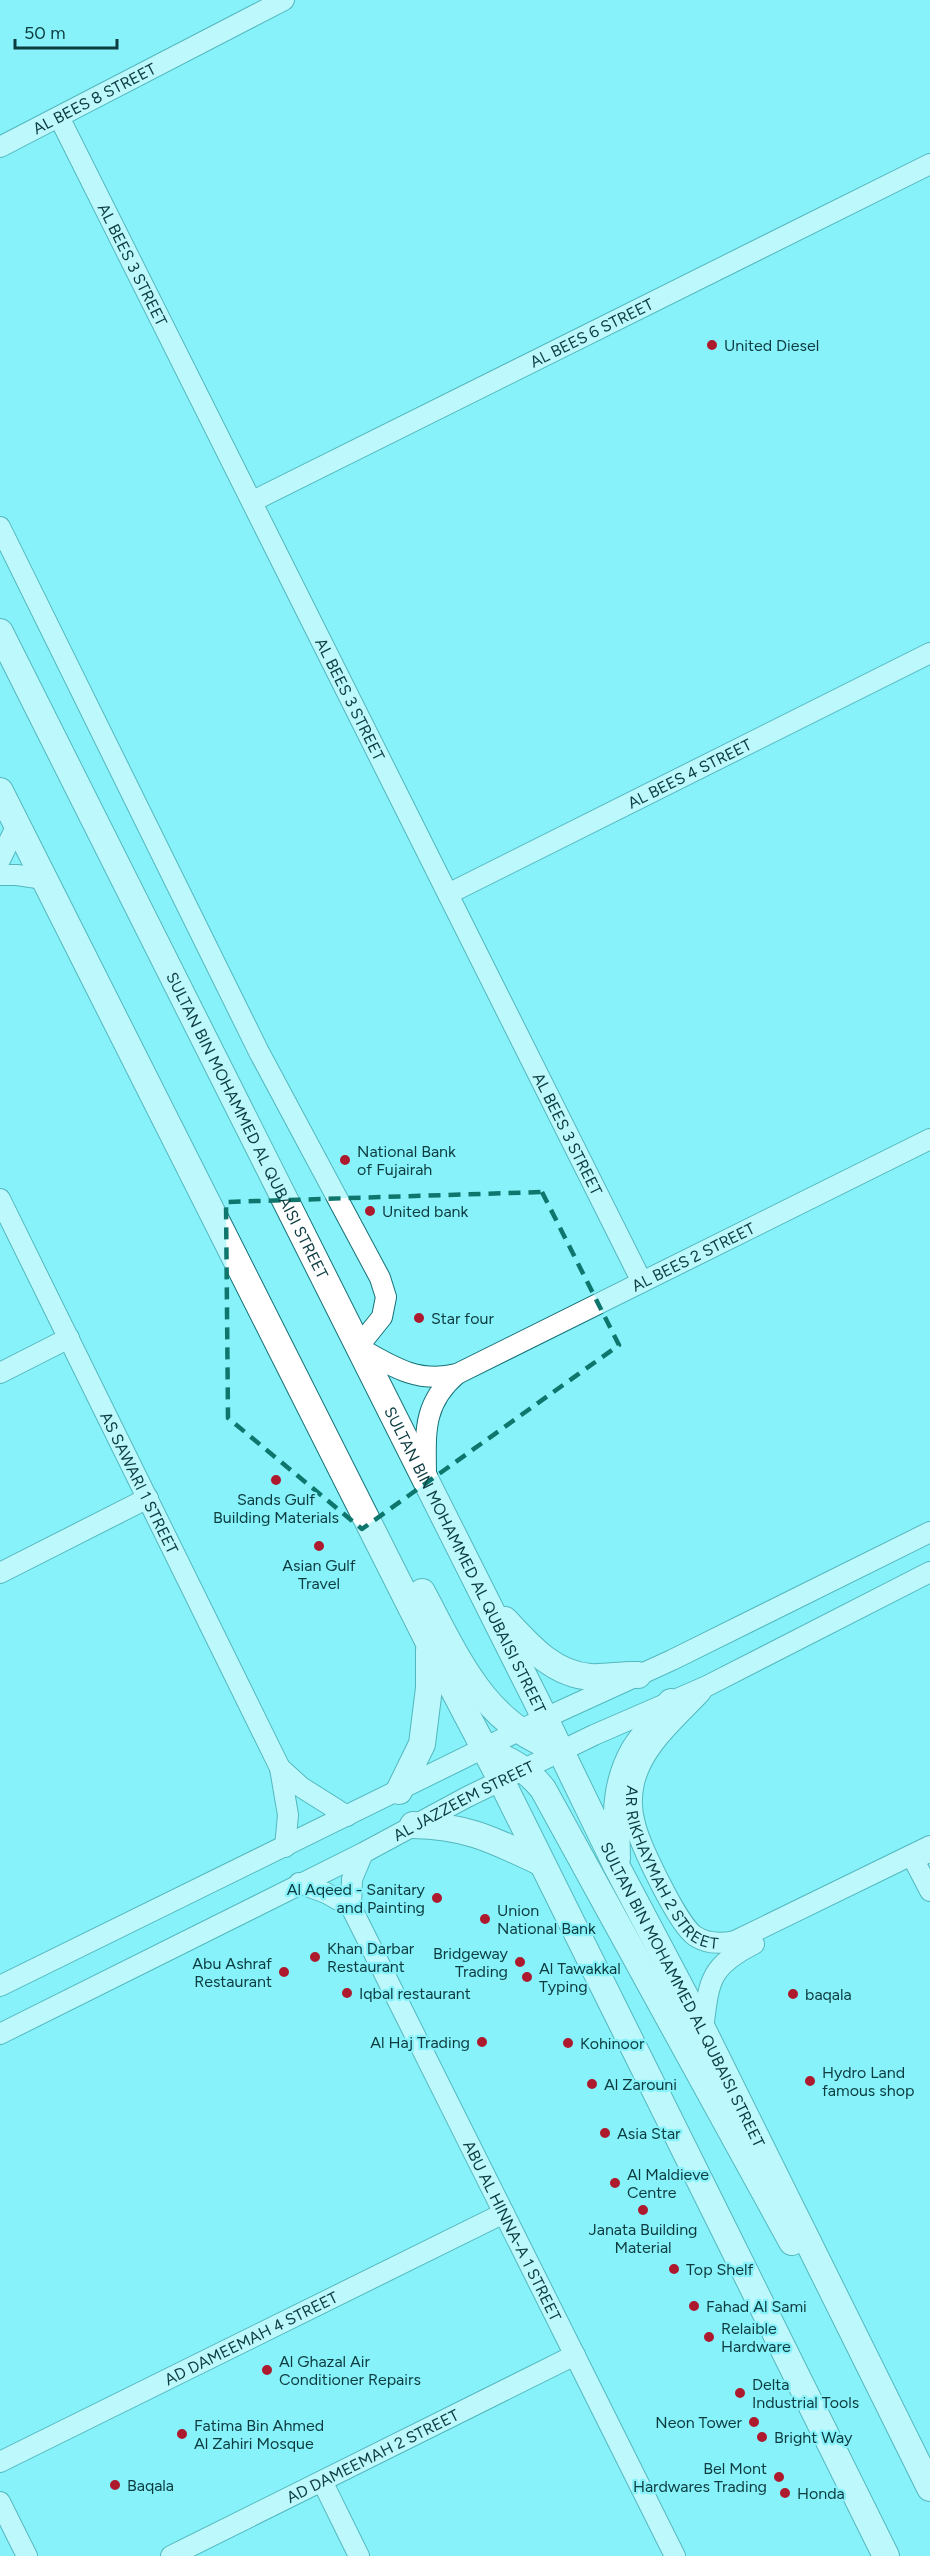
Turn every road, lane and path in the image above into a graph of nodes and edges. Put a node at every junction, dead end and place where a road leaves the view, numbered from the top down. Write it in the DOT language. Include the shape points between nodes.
graph roads {
  1 [pos="284,0"];
  2 [pos="59,117"];
  3 [pos="0,147"];
  4 [pos="930,164"];
  5 [pos="253,501"];
  6 [pos="0,527"];
  7 [pos="0,632"];
  8 [pos="930,653"];
  9 [pos="0,791"];
  10 [pos="17,825"];
  11 [pos="0,860"];
  12 [pos="0,875"];
  13 [pos="44,879"];
  14 [pos="448,894"];
  15 [pos="930,1138"];
  16 [pos="0,1199"];
  17 [pos="642,1282"];
  18 [pos="69,1338"];
  19 [pos="358,1347"];
  20 [pos="0,1373"];
  21 [pos="457,1374"];
  22 [pos="426,1482"];
  23 [pos="148,1498"];
  24 [pos="367,1521"];
  25 [pos="930,1532"];
  26 [pos="930,1572"];
  27 [pos="0,1573"];
  28 [pos="485,1599"];
  29 [pos="429,1643"];
  30 [pos="638,1675"];
  31 [pos="707,1686"];
  32 [pos="671,1702"];
  33 [pos="545,1718"];
  34 [pos="518,1731"];
  35 [pos="483,1750"];
  36 [pos="561,1750"];
  37 [pos="280,1768"];
  38 [pos="524,1769"];
  39 [pos="501,1780"];
  40 [pos="399,1791"];
  41 [pos="347,1816"];
  42 [pos="413,1825"];
  43 [pos="285,1847"];
  44 [pos="363,1853"];
  45 [pos="925,1856"];
  46 [pos="540,1862"];
  47 [pos="617,1867"];
  48 [pos="299,1883"];
  49 [pos="930,1891"];
  50 [pos="351,1906"];
  51 [pos="0,1986"];
  52 [pos="703,2030"];
  53 [pos="0,2034"];
  54 [pos="504,2212"];
  55 [pos="819,2262"];
  56 [pos="575,2355"];
  57 [pos="0,2462"];
  58 [pos="322,2481"];
  59 [pos="930,2488"];
  60 [pos="0,2502"];
  61 [pos="27,2556"];
  62 [pos="171,2556"];
  63 [pos="359,2556"];
  64 [pos="675,2556"];
  65 [pos="885,2556"];
  1 -- 2 [label="street, AL BEES 8 STREET"];
  2 -- 3 [label="street, AL BEES 8 STREET"];
  2 -- 5 [label="street, AL BEES 3 STREET"];
  4 -- 5 [label="street, AL BEES 6 STREET"];
  5 -- 14 [label="street, AL BEES 3 STREET"];
  6 -- 19 [label="street" via="259,1052 380,1278 386,1297 381,1317"];
  7 -- 19 [label="main road, SULTAN BIN MOHAMMED AL QUBAISI STREET"];
  8 -- 14 [label="street, AL BEES 4 STREET"];
  9 -- 10 [label="main road"];
  10 -- 11 [label="street"];
  10 -- 13 [label="main road"];
  12 -- 13 [label="street"];
  13 -- 24 [label="main road"];
  14 -- 17 [label="street, AL BEES 3 STREET"];
  15 -- 17 [label="street, AL BEES 2 STREET"];
  16 -- 18 [label="street, AS SAWARI 1 STREET"];
  17 -- 21 [label="street, AL BEES 2 STREET"];
  18 -- 20 [label="street"];
  18 -- 23 [label="street, AS SAWARI 1 STREET"];
  19 -- 21 [label="street, AL BEES 2 STREET" via="418,1377"];
  19 -- 22 [label="main road, SULTAN BIN MOHAMMED AL QUBAISI STREET"];
  21 -- 22 [label="street, AL BEES 2 STREET" via="438,1393 428,1418"];
  22 -- 28 [label="main road, SULTAN BIN MOHAMMED AL QUBAISI STREET"];
  23 -- 27 [label="street"];
  23 -- 37 [label="street, AS SAWARI 1 STREET"];
  24 -- 29 [label="main road"];
  24 -- 34 [label="main road" via="398,1547 479,1692"];
  25 -- 30 [label="street"];
  26 -- 31 [label="street, AL JAZZEEM STREET"];
  28 -- 30 [label="main road" via="531,1648 565,1671 594,1677"];
  28 -- 33 [label="main road, SULTAN BIN MOHAMMED AL QUBAISI STREET"];
  29 -- 35 [label="main road"];
  29 -- 40 [label="main road" via="429,1688 422,1744"];
  30 -- 33 [label="street"];
  31 -- 32 [label="street, AL JAZZEEM STREET"];
  31 -- 45 [label="street, AR RIKHAYMAH 2 STREET" via="642,1760 634,1781 632,1804 639,1837 683,1924 695,1936 711,1942 735,1941"];
  32 -- 36 [label="street, AL JAZZEEM STREET"];
  32 -- 47 [label="main road" via="634,1748 623,1772 616,1816"];
  33 -- 34 [label="street"];
  33 -- 36 [label="main road, SULTAN BIN MOHAMMED AL QUBAISI STREET"];
  34 -- 35 [label="street"];
  34 -- 36 [label="main road"];
  35 -- 38 [label="main road"];
  35 -- 39 [label="main road"];
  35 -- 40 [label="street"];
  36 -- 38 [label="street, AL JAZZEEM STREET"];
  36 -- 47 [label="main road, SULTAN BIN MOHAMMED AL QUBAISI STREET"];
  37 -- 41 [label="street, AS SAWARI 1 STREET" via="301,1787"];
  37 -- 43 [label="street, AS SAWARI 1 STREET" via="288,1815"];
  38 -- 39 [label="street, AL JAZZEEM STREET"];
  38 -- 55 [label="main road" via="543,1789 569,1832 788,2237 805,2255"];
  39 -- 42 [label="street, AL JAZZEEM STREET"];
  39 -- 46 [label="main road"];
  40 -- 41 [label="street"];
  41 -- 43 [label="street"];
  42 -- 44 [label="street, AL JAZZEEM STREET"];
  42 -- 46 [label="main road" via="473,1833 497,1840"];
  43 -- 51 [label="street"];
  44 -- 48 [label="street, AL JAZZEEM STREET"];
  44 -- 50 [label="street" via="352,1879"];
  45 -- 49 [label="street"];
  45 -- 52 [label="street, AR RIKHAYMAH 2 STREET" via="727,1959 710,1984"];
  46 -- 65 [label="main road"];
  47 -- 52 [label="main road, SULTAN BIN MOHAMMED AL QUBAISI STREET"];
  48 -- 50 [label="street"];
  48 -- 53 [label="street, AL JAZZEEM STREET"];
  50 -- 54 [label="street, ABU AL HINNA-A 1 STREET"];
  52 -- 55 [label="main road, SULTAN BIN MOHAMMED AL QUBAISI STREET"];
  54 -- 56 [label="street, ABU AL HINNA-A 1 STREET"];
  54 -- 57 [label="street, AD DAMEEMAH 4 STREET"];
  55 -- 59 [label="main road, SULTAN BIN MOHAMMED AL QUBAISI STREET"];
  56 -- 58 [label="street, AD DAMEEMAH 2 STREET"];
  56 -- 64 [label="street, ABU AL HINNA-A 1 STREET"];
  58 -- 62 [label="street, AD DAMEEMAH 2 STREET"];
  58 -- 63 [label="street"];
  60 -- 61 [label="street"];
}
